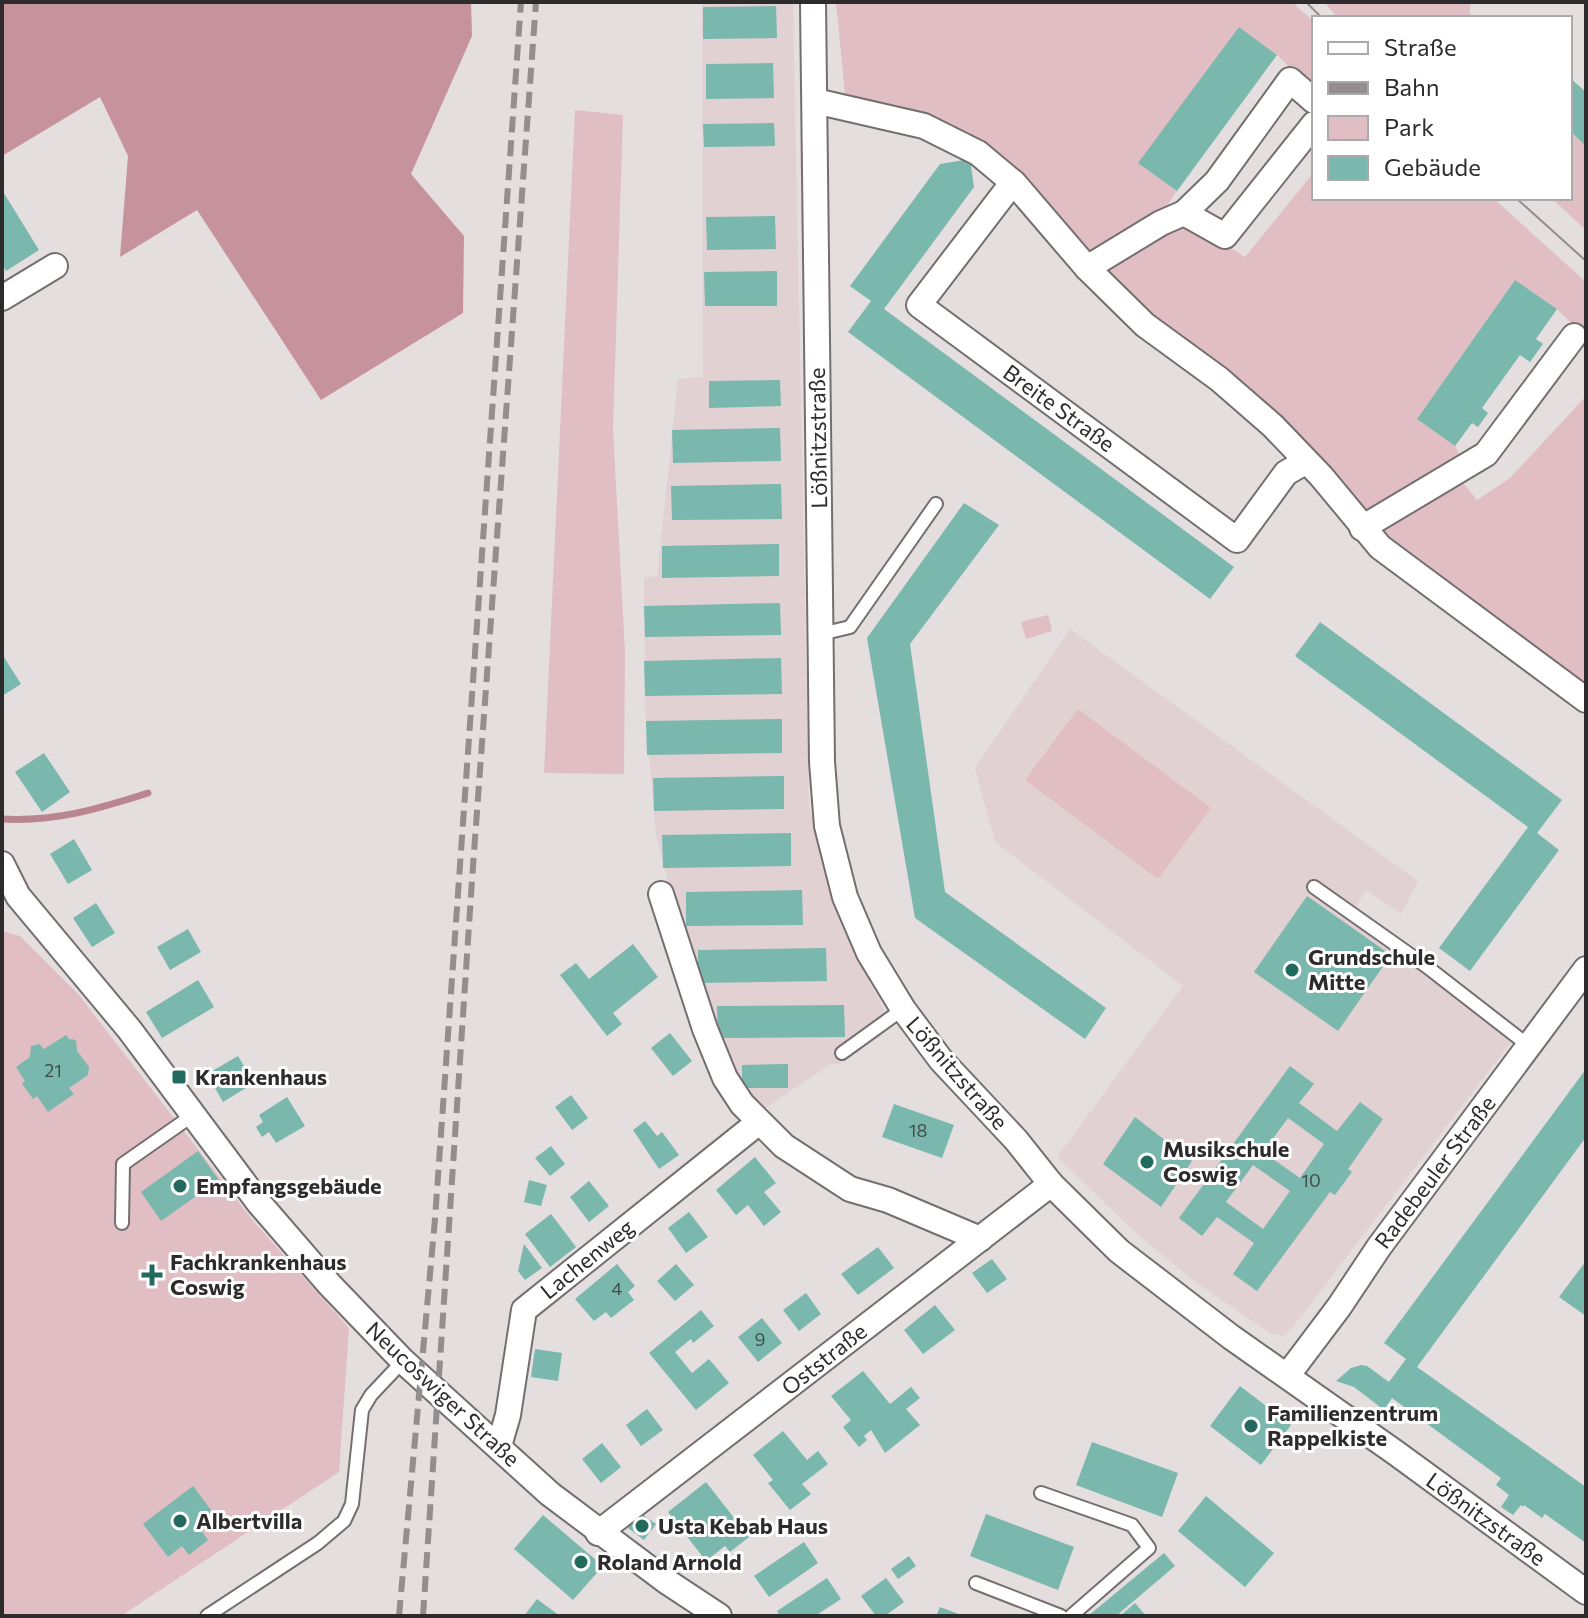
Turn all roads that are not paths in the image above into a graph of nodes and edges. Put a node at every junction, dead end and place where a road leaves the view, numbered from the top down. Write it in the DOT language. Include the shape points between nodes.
graph roads {
  1 [pos="813,2"];
  2 [pos="1312,99"];
  3 [pos="815,101"];
  4 [pos="1312,127"];
  5 [pos="1013,182"];
  6 [pos="1184,213"];
  7 [pos="55,266"];
  8 [pos="1087,268"];
  9 [pos="2,298"];
  10 [pos="1574,336"];
  11 [pos="1305,462"];
  12 [pos="936,504"];
  13 [pos="1362,528"];
  14 [pos="821,634"];
  15 [pos="1586,700"];
  16 [pos="2,864"];
  17 [pos="1314,887"];
  18 [pos="661,894"];
  19 [pos="10,901"];
  20 [pos="1586,969"];
  21 [pos="903,1009"];
  22 [pos="1529,1046"];
  23 [pos="842,1053"];
  24 [pos="193,1115"];
  25 [pos="759,1122"];
  26 [pos="1051,1184"];
  27 [pos="122,1223"];
  28 [pos="980,1239"];
  29 [pos="403,1361"];
  30 [pos="1287,1376"];
  31 [pos="499,1446"];
  32 [pos="1041,1493"];
  33 [pos="598,1533"];
  34 [pos="976,1583"];
  35 [pos="1586,1592"];
  36 [pos="207,1616"];
  37 [pos="719,1616"];
  38 [pos="1061,1616"];
  39 [pos="1071,1616"];
  1 -- 3 [label="street, Lößnitzstraße"];
  2 -- 6 [label="street" via="1290,80 1217,181"];
  3 -- 5 [label="street" via="924,126 978,153"];
  3 -- 14 [label="street, Lößnitzstraße"];
  4 -- 6 [label="street" via="1225,236"];
  5 -- 8 [label="street"];
  5 -- 11 [label="street, Breite Straße" via="919,305 1237,540 1286,473"];
  6 -- 8 [label="street"];
  7 -- 9 [label="street"];
  8 -- 11 [label="street" via="1145,325 1273,426"];
  10 -- 13 [label="street" via="1486,454"];
  11 -- 13 [label="street"];
  12 -- 14 [label="lane" via="850,627"];
  13 -- 15 [label="street" via="1380,547"];
  14 -- 21 [label="street, Lößnitzstraße" via="827,826 845,897 869,953"];
  16 -- 19 [label="street, Neucoswiger Straße"];
  17 -- 22 [label="lane"];
  18 -- 25 [label="street" via="725,1078"];
  19 -- 24 [label="street, Neucoswiger Straße" via="129,1029"];
  20 -- 22 [label="street, Radebeuler Straße"];
  21 -- 23 [label="lane"];
  21 -- 26 [label="street, Lößnitzstraße"];
  22 -- 30 [label="street, Radebeuler Straße"];
  24 -- 27 [label="lane" via="123,1164"];
  24 -- 29 [label="street, Neucoswiger Straße" via="259,1203"];
  25 -- 28 [label="street" via="784,1146 850,1189"];
  25 -- 31 [label="street, Lachenweg" via="524,1310"];
  26 -- 28 [label="street, Oststraße"];
  26 -- 30 [label="street, Lößnitzstraße" via="1119,1251"];
  28 -- 33 [label="street, Oststraße"];
  29 -- 31 [label="street, Neucoswiger Straße"];
  29 -- 36 [label="lane" via="362,1410 352,1504 344,1521"];
  30 -- 35 [label="street, Lößnitzstraße"];
  31 -- 33 [label="street, Neucoswiger Straße"];
  32 -- 39 [label="lane" via="1132,1525 1149,1548"];
  33 -- 37 [label="street, Neucoswiger Straße"];
  34 -- 38 [label="lane"];
}
